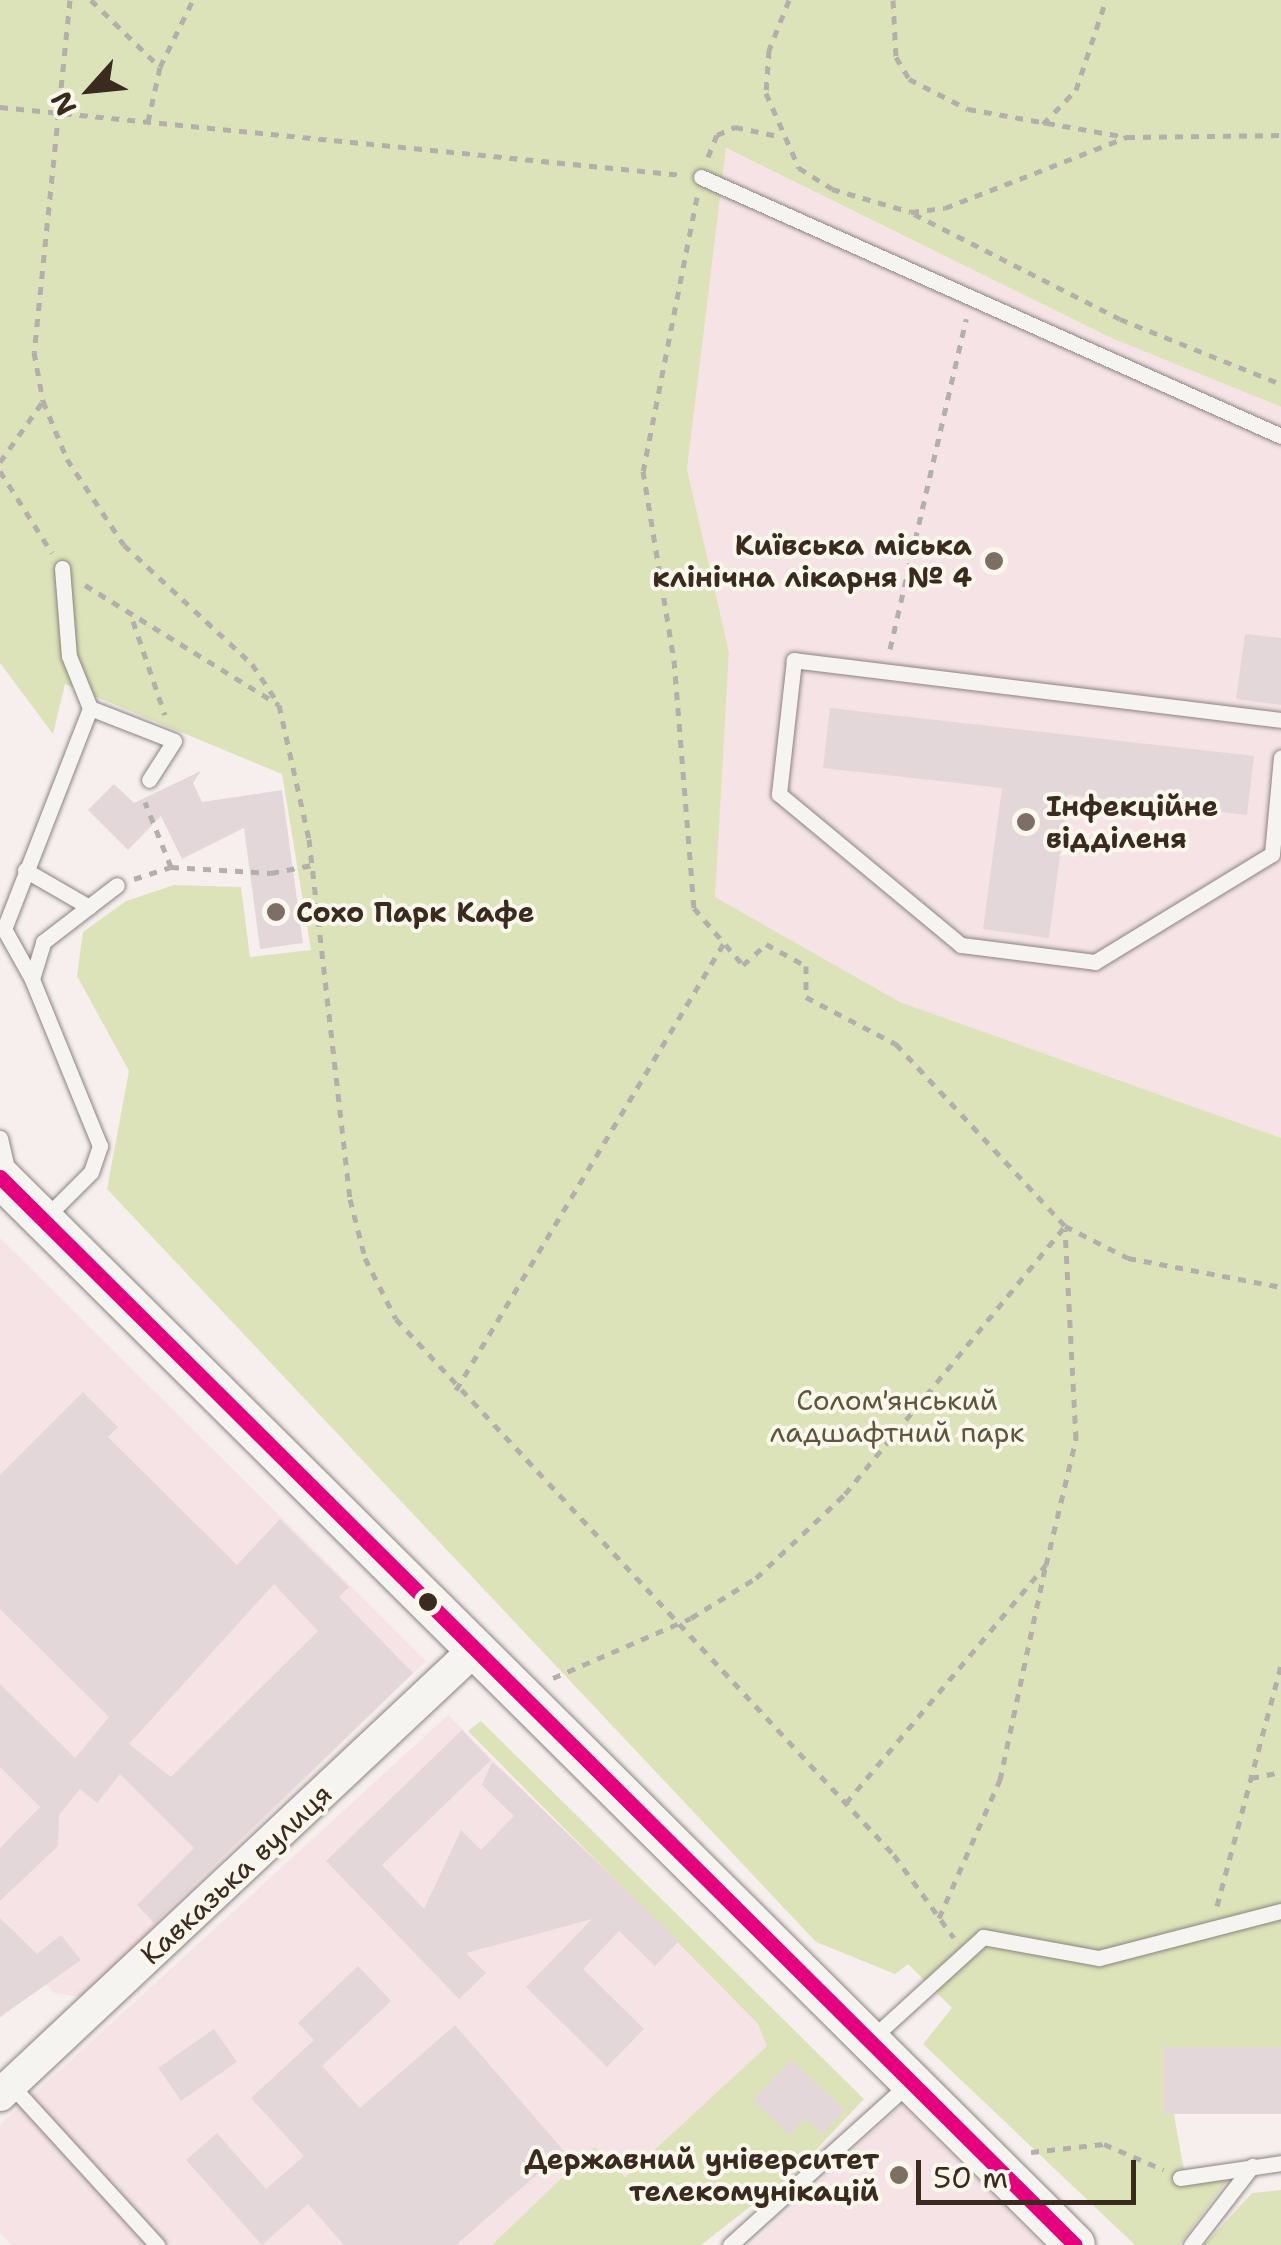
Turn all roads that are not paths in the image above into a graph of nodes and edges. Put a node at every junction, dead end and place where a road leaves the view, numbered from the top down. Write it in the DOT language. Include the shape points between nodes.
graph roads {
  1 [pos="701,177"];
  2 [pos="1281,436"];
  3 [pos="62,568"];
  4 [pos="90,708"];
  5 [pos="1281,720"];
  6 [pos="1281,757"];
  7 [pos="150,780"];
  8 [pos="1276,850"];
  9 [pos="26,870"];
  10 [pos="117,884"];
  11 [pos="89,907"];
  12 [pos="32,980"];
  13 [pos="0,1138"];
  14 [pos="6,1183"];
  15 [pos="44,1219"];
  16 [pos="472,1653"];
  17 [pos="1281,1911"];
  18 [pos="867,2044"];
  19 [pos="908,2084"];
  20 [pos="6,2090"];
  21 [pos="1281,2163"];
  22 [pos="1252,2166"];
  23 [pos="1180,2178"];
  24 [pos="157,2245"];
  25 [pos="730,2245"];
  26 [pos="1075,2245"];
  27 [pos="1192,2245"];
  1 -- 2 [label="lane"];
  3 -- 4 [label="lane" via="68,656"];
  4 -- 7 [label="lane" via="174,741"];
  4 -- 9 [label="lane"];
  5 -- 8 [label="lane" via="794,660 779,794 961,945 1095,962"];
  6 -- 8 [label="lane"];
  9 -- 11 [label="lane"];
  9 -- 12 [label="lane" via="4,929"];
  10 -- 11 [label="lane"];
  11 -- 12 [label="lane" via="43,942"];
  12 -- 15 [label="lane" via="96,1118 100,1146 91,1172"];
  13 -- 14 [label="lane"];
  14 -- 15 [label="street"];
  15 -- 16 [label="street"];
  16 -- 18 [label="street"];
  16 -- 20 [label="street, Кавказька вулиця"];
  17 -- 18 [label="lane" via="1100,1958 1011,1937 982,1937"];
  18 -- 19 [label="street"];
  19 -- 25 [label="lane"];
  19 -- 26 [label="street"];
  20 -- 24 [label="lane"];
  21 -- 22 [label="lane"];
  22 -- 23 [label="lane"];
  22 -- 27 [label="lane"];
}
